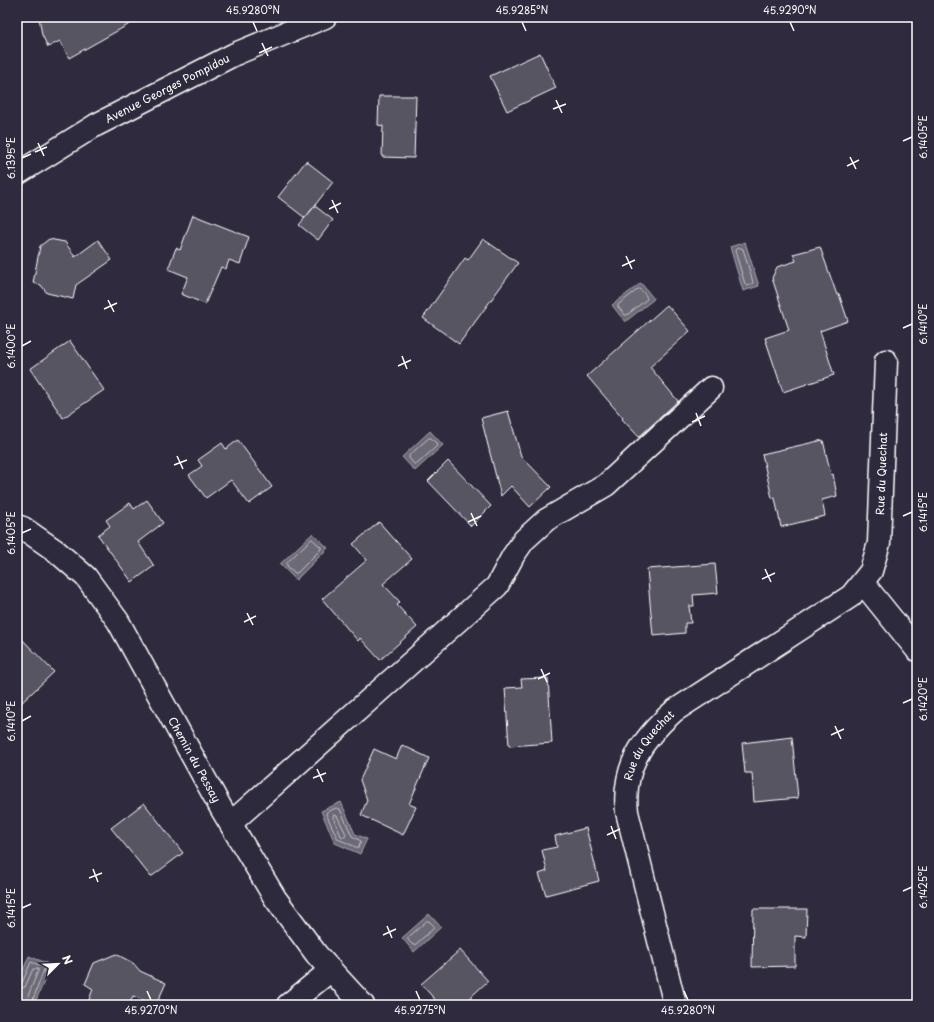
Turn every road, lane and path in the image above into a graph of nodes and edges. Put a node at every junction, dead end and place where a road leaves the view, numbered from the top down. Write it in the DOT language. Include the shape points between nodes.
graph roads {
  1 [pos="325,17"];
  2 [pos="17,174"];
  3 [pos="886,361"];
  4 [pos="711,388"];
  5 [pos="17,526"];
  6 [pos="863,583"];
  7 [pos="917,650"];
  8 [pos="231,823"];
  9 [pos="331,970"];
  10 [pos="288,1005"];
  11 [pos="363,1005"];
  12 [pos="675,1005"];
  1 -- 2 [label="street, Avenue Georges Pompidou" via="235,54 96,125"];
  3 -- 6 [label="street, Rue du Quechat" via="879,543 871,571"];
  4 -- 8 [label="street" via="606,485 546,520 524,540 498,586"];
  5 -- 8 [label="street, Chemin du Pessay" via="56,551 86,577 113,615"];
  6 -- 7 [label="street"];
  6 -- 12 [label="street, Rue du Quechat" via="851,596 674,711 659,724 637,754 627,785 627,812"];
  8 -- 9 [label="street, Chemin du Pessay" via="275,898"];
  9 -- 10 [label="street"];
  9 -- 11 [label="street, Chemin du Pessay"];
}
